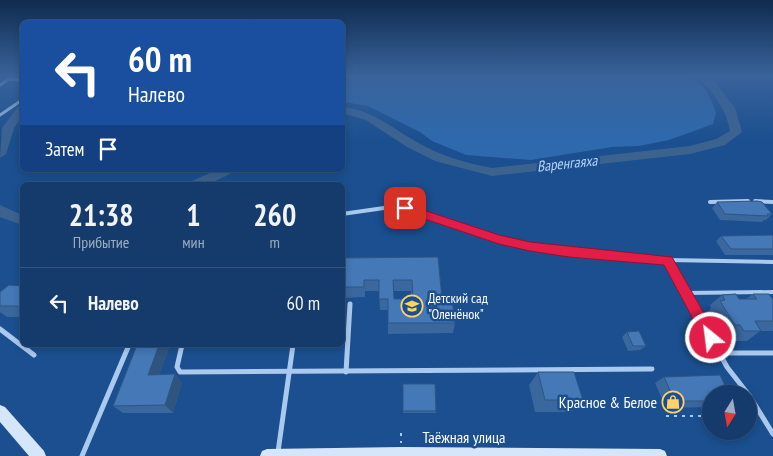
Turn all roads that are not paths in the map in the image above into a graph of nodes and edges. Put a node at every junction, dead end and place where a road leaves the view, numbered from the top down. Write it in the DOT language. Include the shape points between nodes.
graph roads {
  1 [pos="20,101"];
  2 [pos="0,116"];
  3 [pos="710,202"];
  4 [pos="773,202"];
  5 [pos="345,214"];
  6 [pos="668,260"];
  7 [pos="773,262"];
  8 [pos="773,292"];
  9 [pos="686,293"];
  10 [pos="350,304"];
  11 [pos="0,329"];
  12 [pos="20,344"];
  13 [pos="24,347"];
  14 [pos="128,347"];
  15 [pos="181,347"];
  16 [pos="293,347"];
  17 [pos="719,353"];
  18 [pos="773,353"];
  19 [pos="34,355"];
  20 [pos="652,369"];
  21 [pos="289,372"];
  22 [pos="346,372"];
  23 [pos="741,385"];
  24 [pos="758,411"];
  25 [pos="0,412"];
  26 [pos="773,434"];
  27 [pos="39,456"];
  28 [pos="82,456"];
  29 [pos="268,456"];
  30 [pos="278,456"];
  31 [pos="660,456"];
  1 -- 2 [label="lane"];
  3 -- 4 [label="lane"];
  5 -- 6 [label="lane" via="405,208 499,240 569,252"];
  6 -- 7 [label="lane"];
  6 -- 9 [label="lane"];
  8 -- 9 [label="lane"];
  9 -- 17 [label="lane"];
  10 -- 22 [label="lane"];
  11 -- 12 [label="lane"];
  13 -- 19 [label="lane"];
  14 -- 28 [label="lane"];
  15 -- 21 [label="lane" via="177,361 180,372"];
  16 -- 21 [label="lane"];
  17 -- 18 [label="lane"];
  17 -- 23 [label="lane"];
  20 -- 22 [label="lane"];
  21 -- 22 [label="lane"];
  21 -- 30 [label="lane"];
  24 -- 26 [label="lane"];
  25 -- 27 [label="street"];
  29 -- 30 [label="street, Таёжная улица"];
  30 -- 31 [label="street, Таёжная улица"];
}
